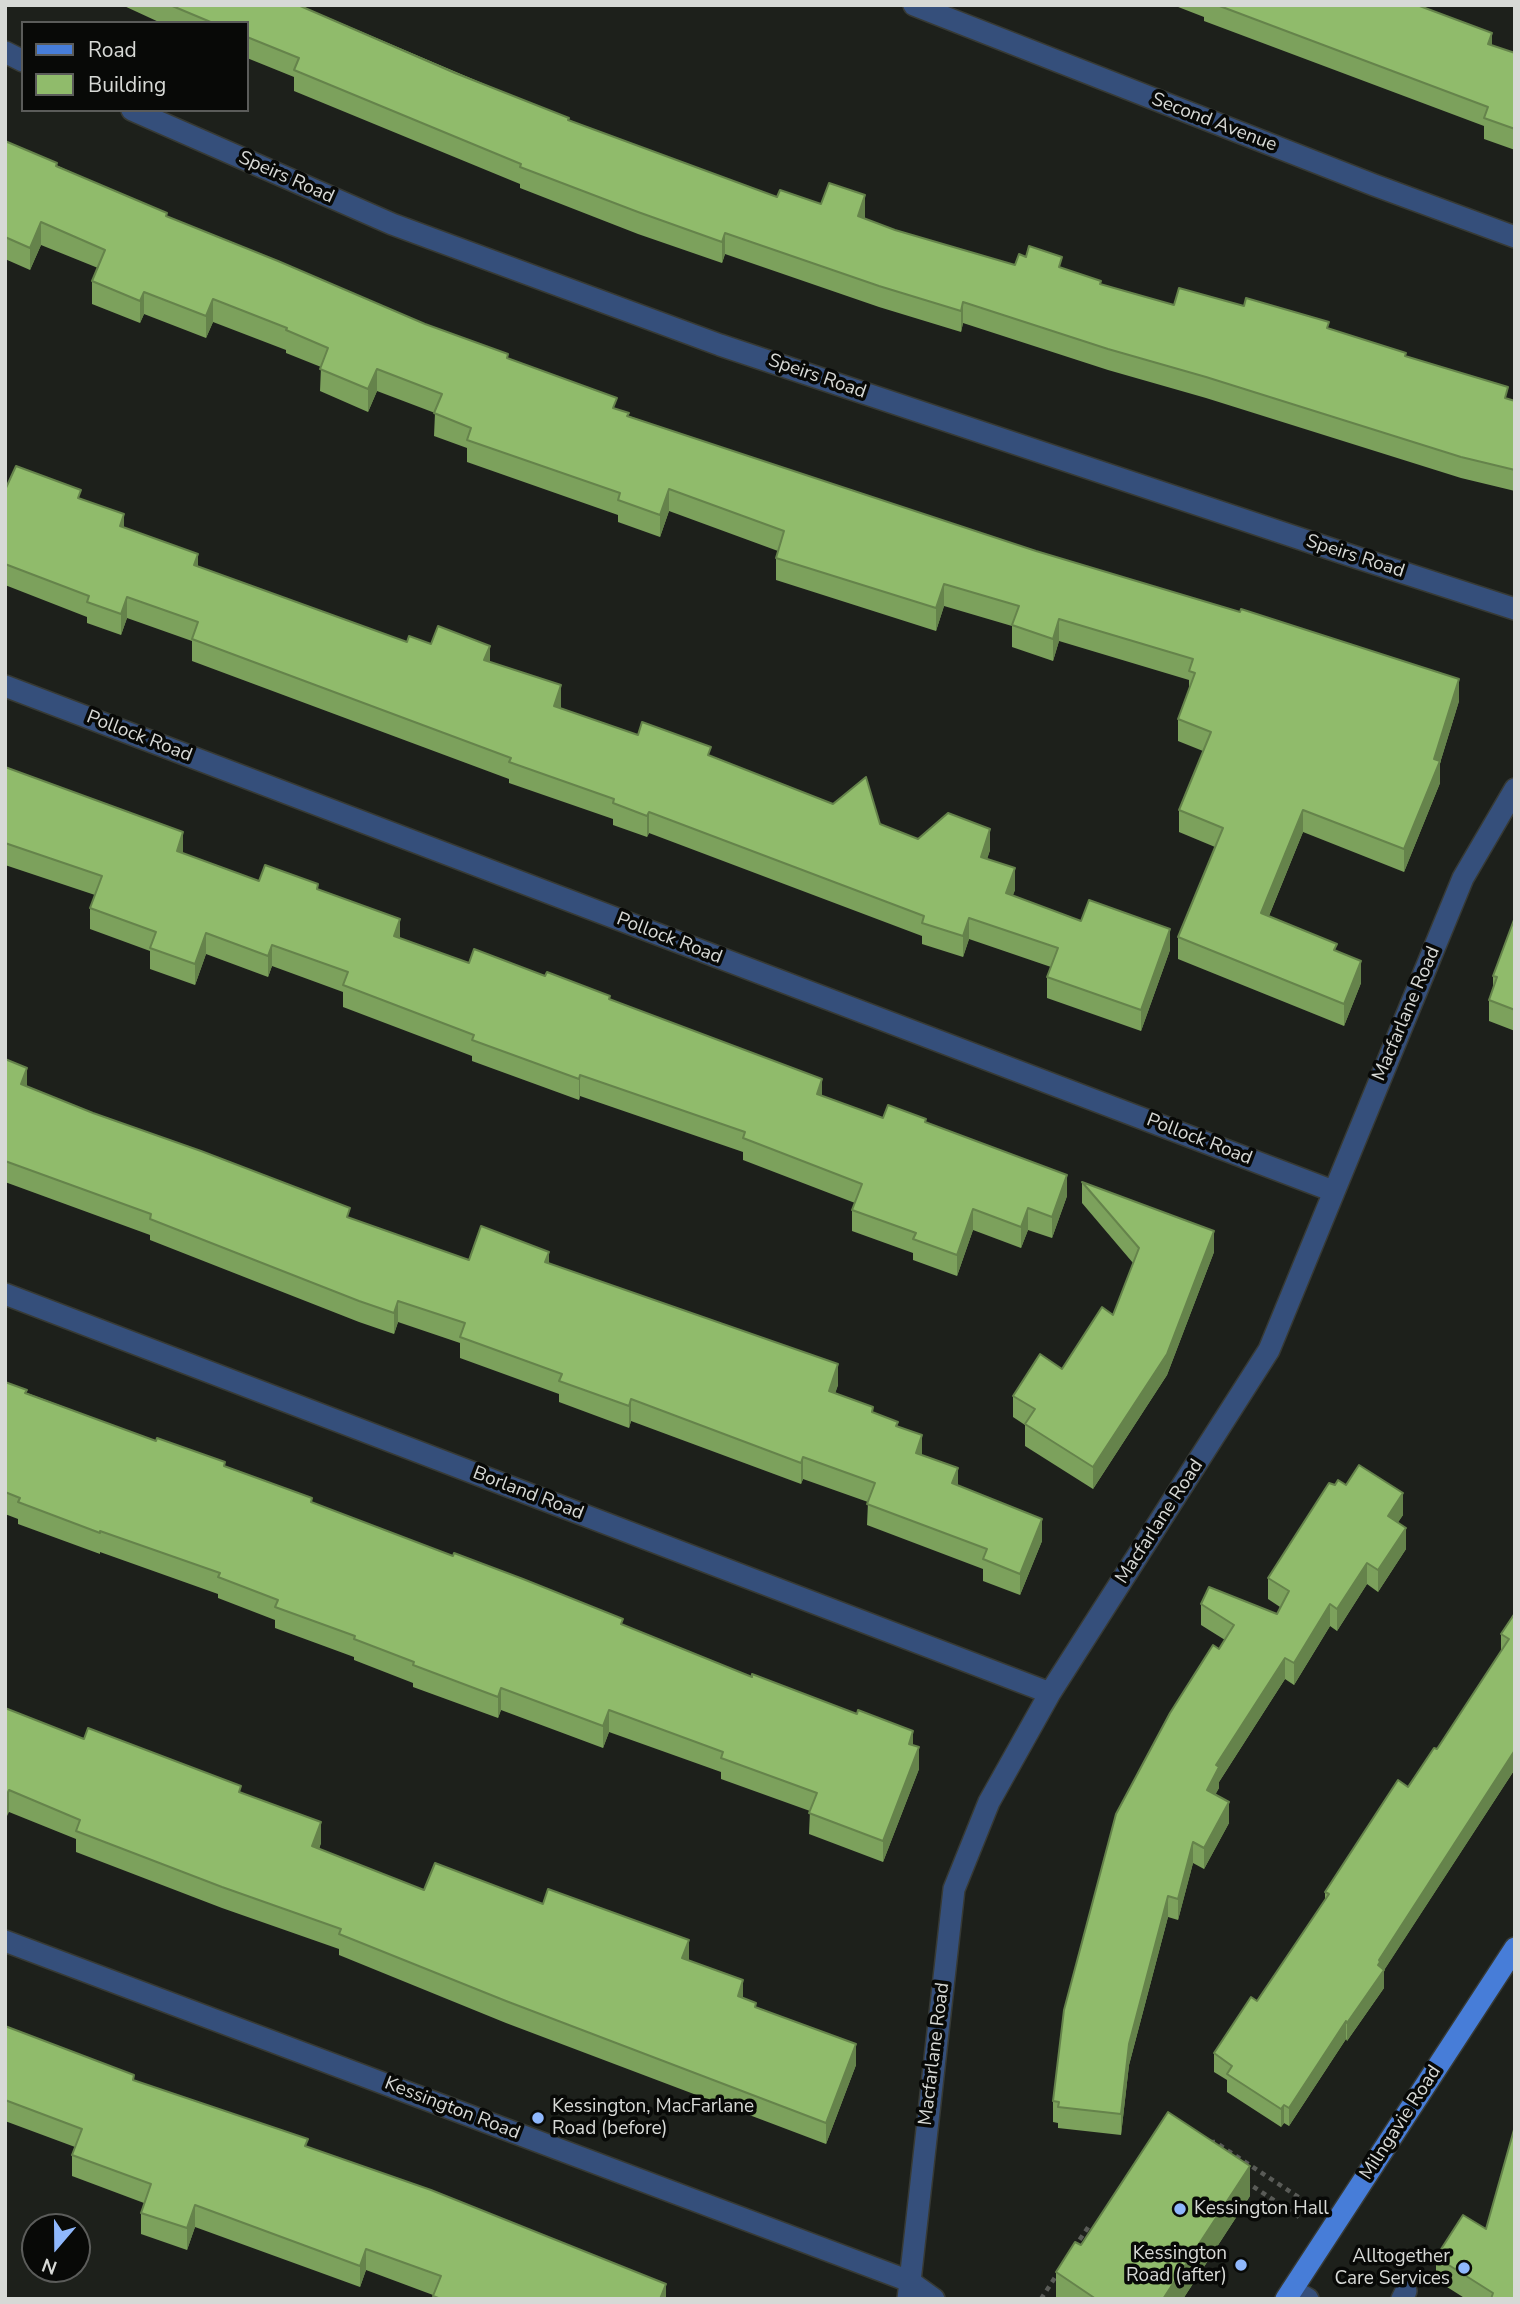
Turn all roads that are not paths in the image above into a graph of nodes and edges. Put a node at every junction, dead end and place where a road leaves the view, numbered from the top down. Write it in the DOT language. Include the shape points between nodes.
graph roads {
  1 [pos="914,5"];
  2 [pos="5,52"];
  3 [pos="21,60"];
  4 [pos="137,112"];
  5 [pos="1515,237"];
  6 [pos="1515,609"];
  7 [pos="5,686"];
  8 [pos="1515,789"];
  9 [pos="1333,1191"];
  10 [pos="5,1294"];
  11 [pos="1050,1693"];
  12 [pos="5,1941"];
  13 [pos="1515,1948"];
  14 [pos="908,2290"];
  15 [pos="1296,2296"];
  16 [pos="934,2299"];
  1 -- 5 [label="street, Second Avenue"];
  2 -- 3 [label="street"];
  4 -- 6 [label="street, Speirs Road" via="391,224 720,345"];
  7 -- 9 [label="street, Pollock Road"];
  8 -- 9 [label="street, Macfarlane Road" via="1463,878"];
  9 -- 11 [label="street, Macfarlane Road" via="1269,1350"];
  10 -- 11 [label="street, Borland Road"];
  11 -- 14 [label="street, Macfarlane Road" via="989,1802 954,1889"];
  12 -- 14 [label="street, Kessington Road"];
  13 -- 15 [label="main road, Milngavie Road"];
  14 -- 16 [label="street, Kessington Road"];
}
